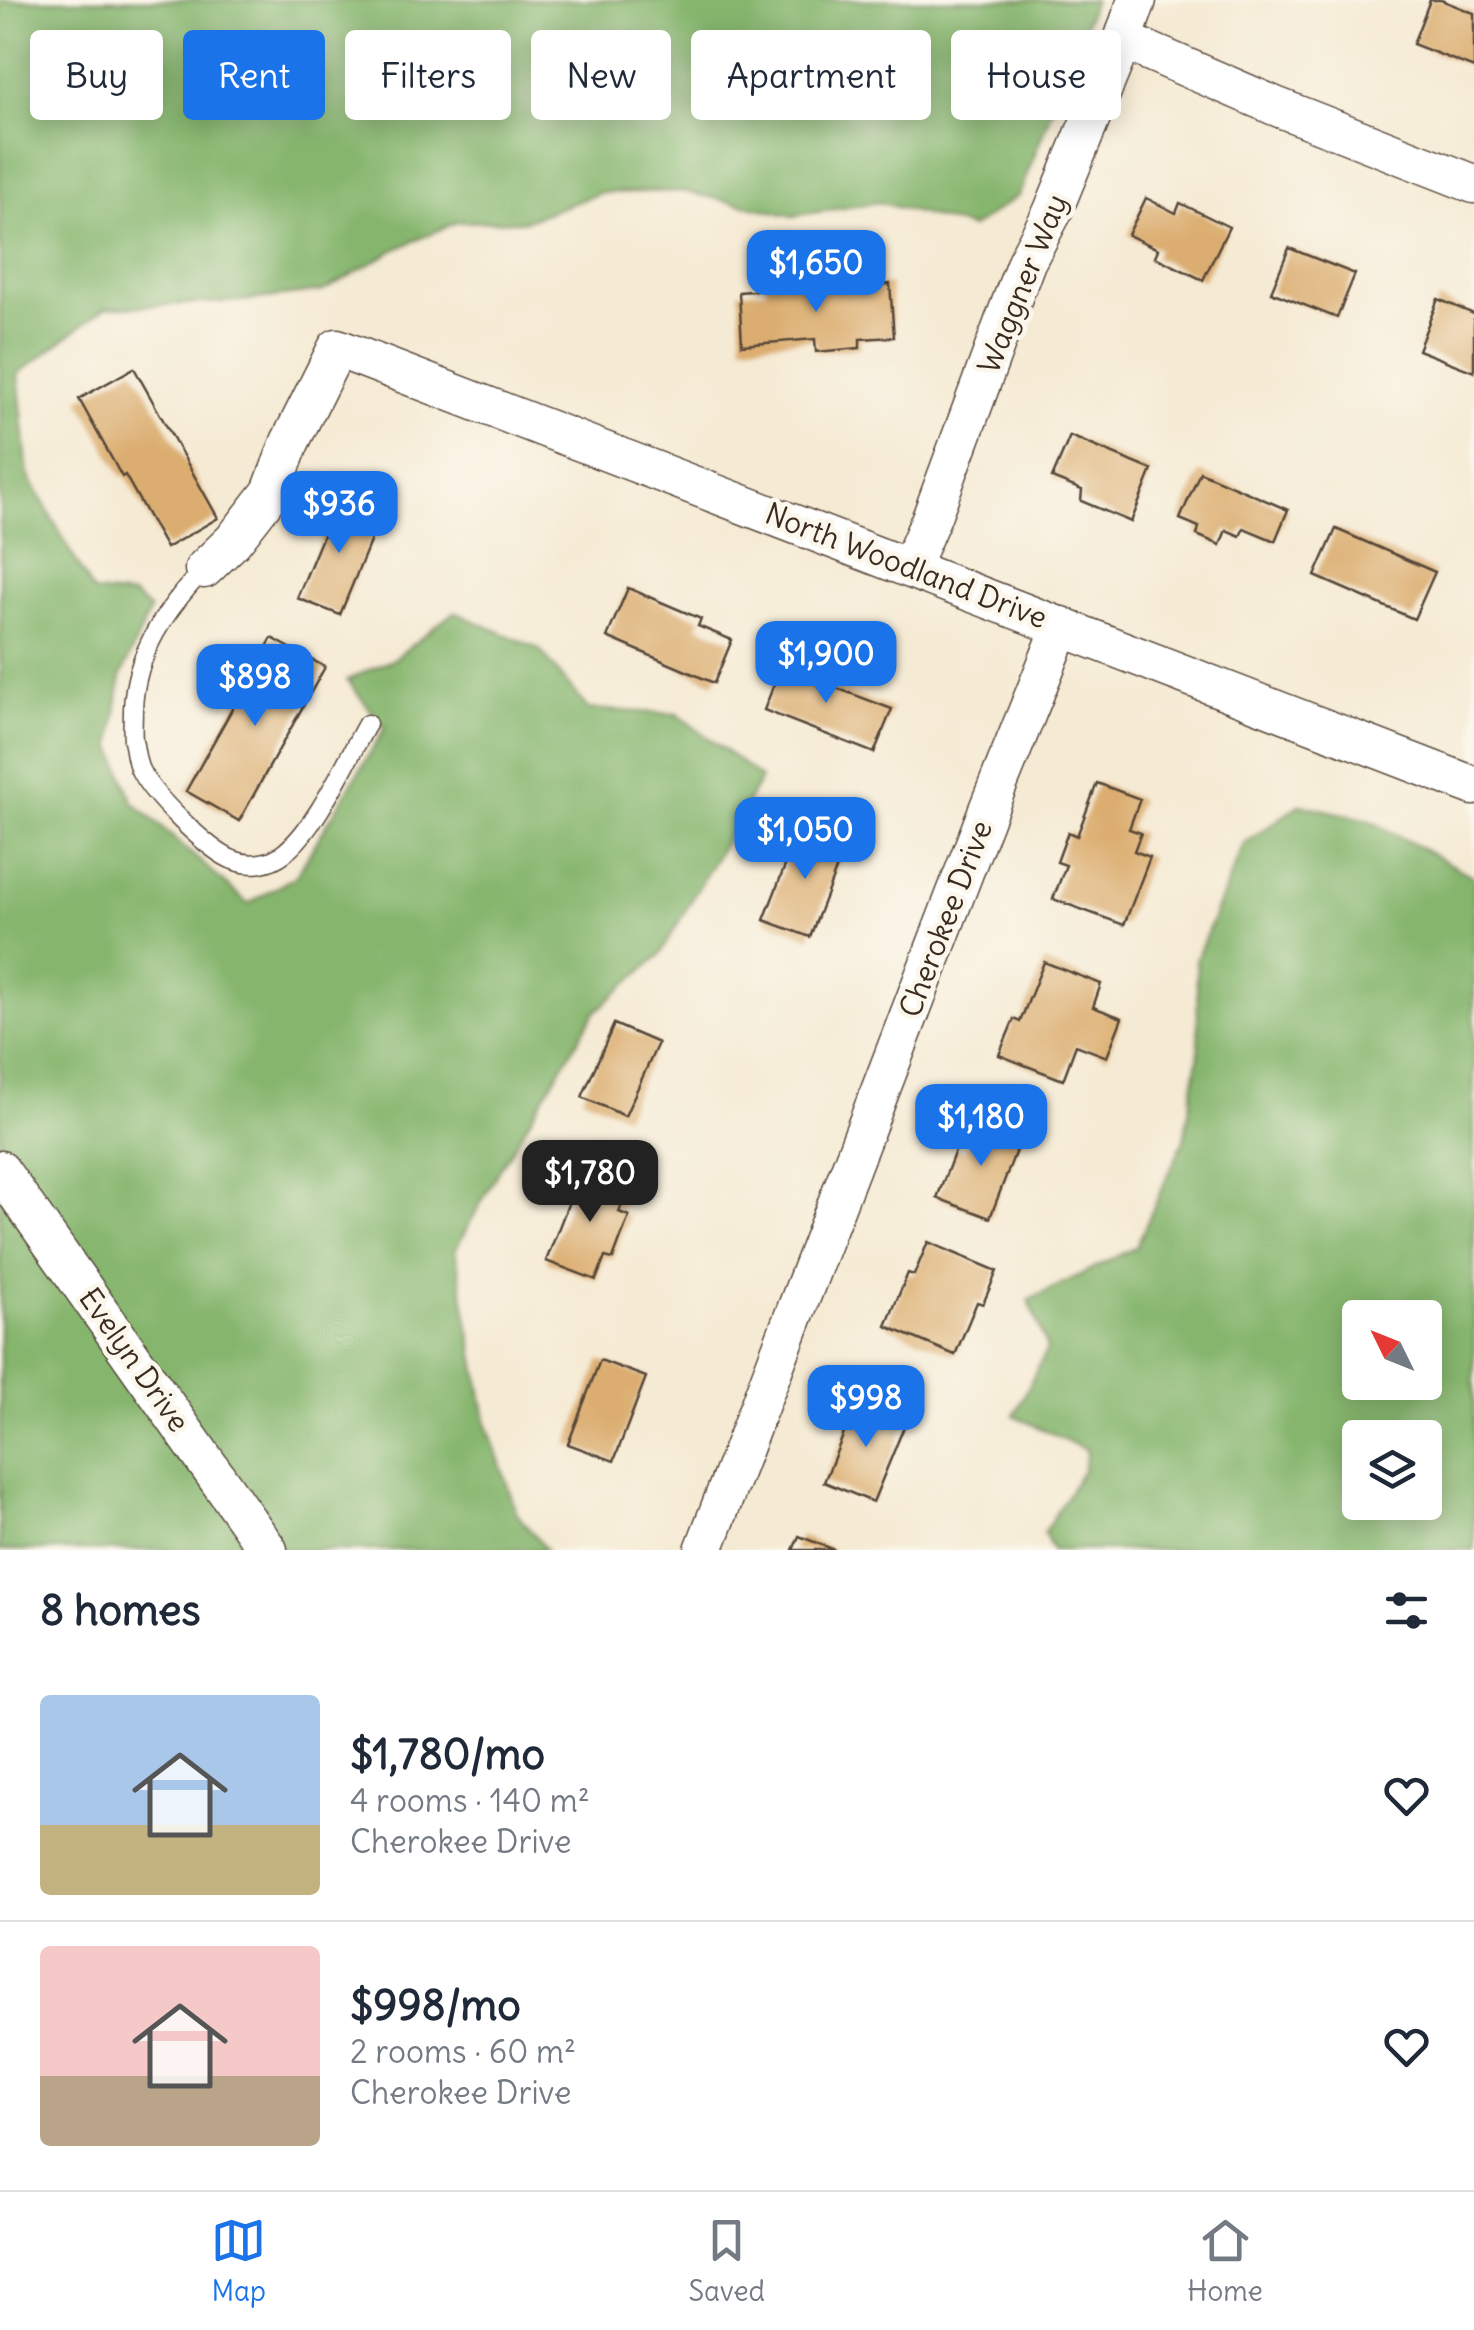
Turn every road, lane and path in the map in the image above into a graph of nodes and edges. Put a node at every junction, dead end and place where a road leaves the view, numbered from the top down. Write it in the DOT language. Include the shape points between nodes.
graph roads {
  1 [pos="1136,0"];
  2 [pos="1123,40"];
  3 [pos="1474,184"];
  4 [pos="910,567"];
  5 [pos="204,568"];
  6 [pos="1062,626"];
  7 [pos="367,724"];
  8 [pos="1474,786"];
  9 [pos="0,1170"];
  10 [pos="268,1550"];
  11 [pos="704,1550"];
  1 -- 2 [label="street, Waggner Way"];
  2 -- 3 [label="street"];
  2 -- 4 [label="street, Waggner Way" via="1026,262"];
  4 -- 5 [label="street, North Woodland Drive" via="337,348 271,492"];
  4 -- 6 [label="street, North Woodland Drive"];
  5 -- 7 [label="lane" via="155,630 140,667 132,737 140,770 209,846 235,862 263,864 284,852 322,804"];
  6 -- 8 [label="street, North Woodland Drive"];
  6 -- 11 [label="street, Cherokee Drive"];
  9 -- 10 [label="street, Evelyn Drive"];
}
